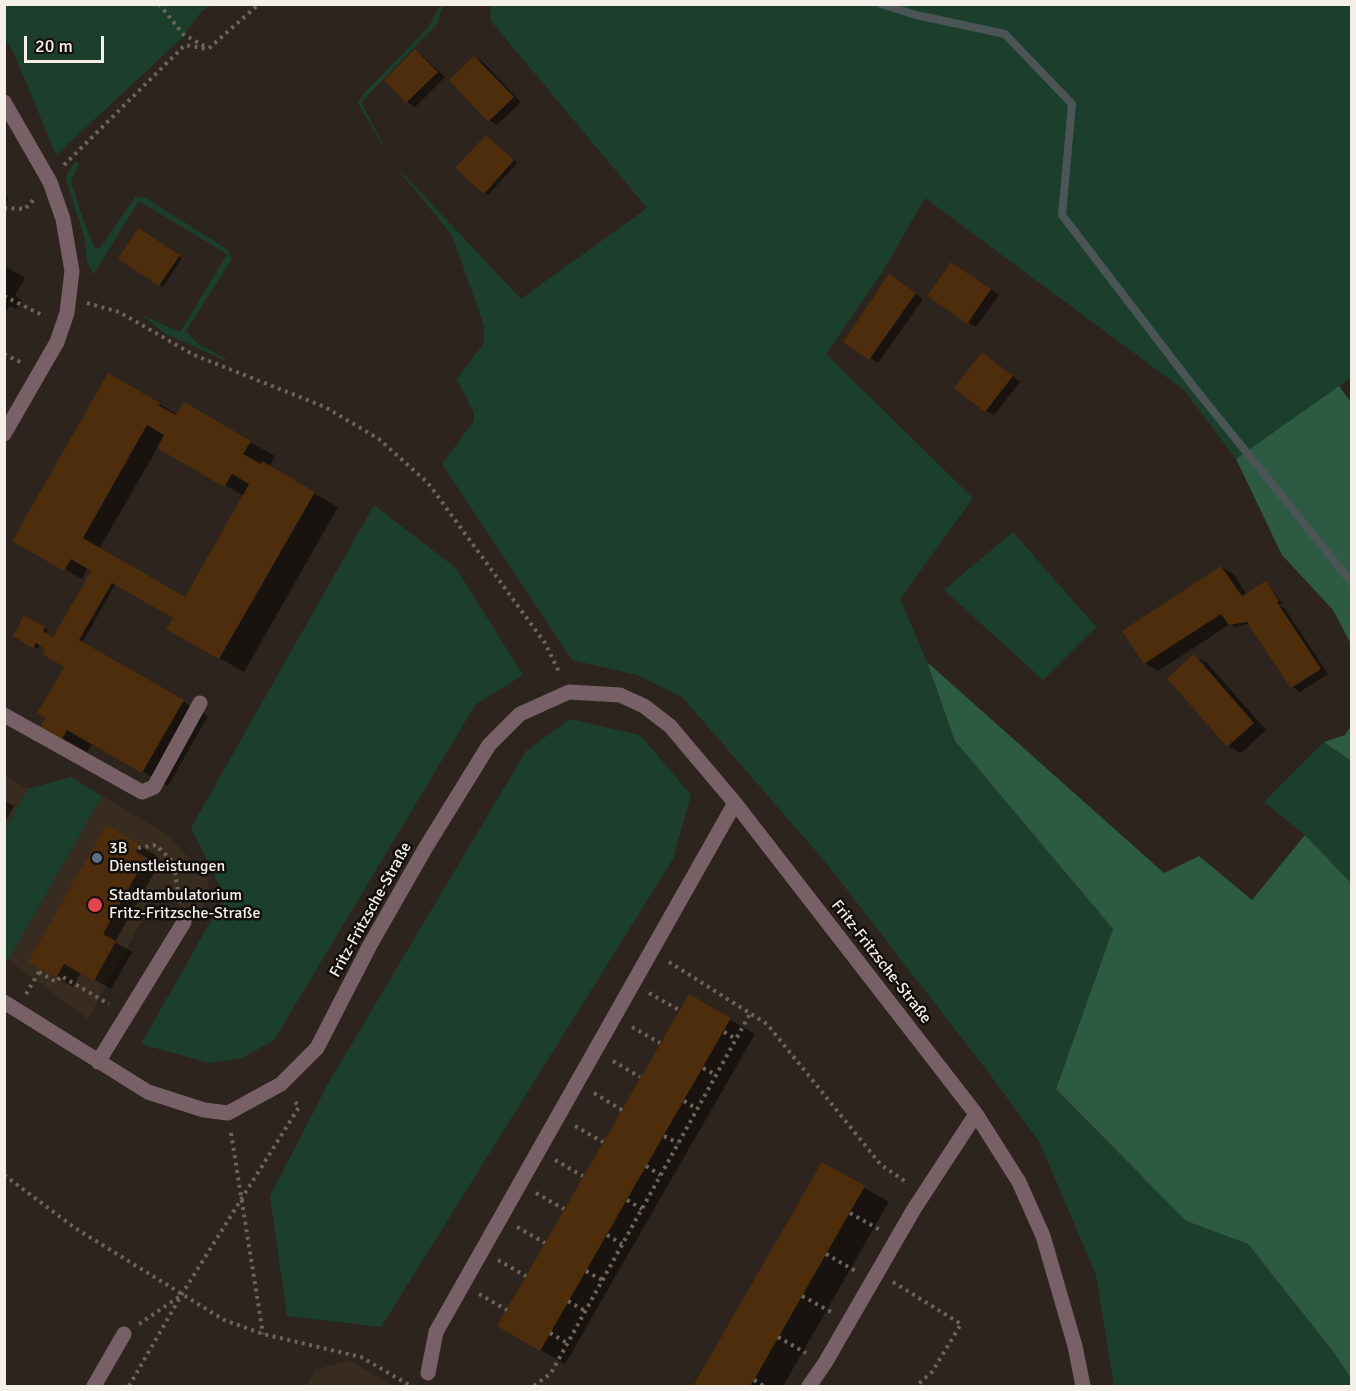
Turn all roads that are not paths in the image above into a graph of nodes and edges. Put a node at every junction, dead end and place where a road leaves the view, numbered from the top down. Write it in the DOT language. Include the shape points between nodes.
graph roads {
  1 [pos="4,102"];
  2 [pos="4,434"];
  3 [pos="200,703"];
  4 [pos="4,715"];
  5 [pos="735,803"];
  6 [pos="184,922"];
  7 [pos="4,1002"];
  8 [pos="98,1062"];
  9 [pos="976,1114"];
  10 [pos="124,1334"];
  11 [pos="428,1373"];
  12 [pos="94,1386"];
  13 [pos="809,1386"];
  14 [pos="1083,1386"];
  1 -- 2 [label="street" via="50,182 63,219 72,271 57,342"];
  3 -- 4 [label="street" via="154,787 142,792"];
  5 -- 8 [label="street, Fritz-Fritzsche-Straße" via="670,726 644,706 620,695 569,692 520,714 489,745 375,935 317,1048 281,1084 228,1113 204,1110 148,1092"];
  5 -- 9 [label="street, Fritz-Fritzsche-Straße"];
  5 -- 11 [label="street" via="436,1332"];
  6 -- 8 [label="street"];
  7 -- 8 [label="street"];
  9 -- 13 [label="street"];
  9 -- 14 [label="street, Fritz-Fritzsche-Straße" via="1019,1182 1043,1236"];
  10 -- 12 [label="street"];
}
